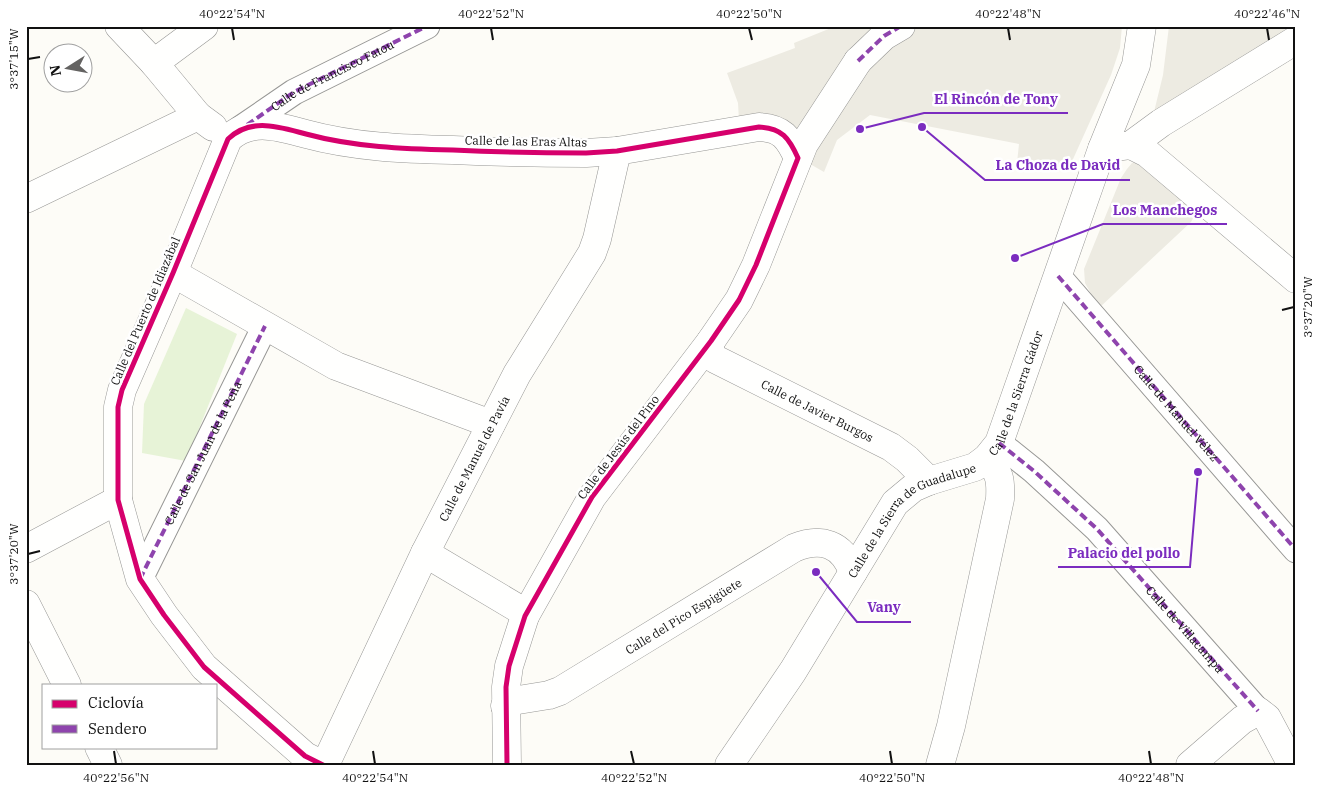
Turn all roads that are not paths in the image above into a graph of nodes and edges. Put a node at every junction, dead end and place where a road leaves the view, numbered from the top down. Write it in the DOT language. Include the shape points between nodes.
graph roads {
  1 [pos="119,26"];
  2 [pos="204,26"];
  3 [pos="427,26"];
  4 [pos="901,26"];
  5 [pos="1142,26"];
  6 [pos="1296,40"];
  7 [pos="154,63"];
  8 [pos="198,116"];
  9 [pos="234,134"];
  10 [pos="1131,145"];
  11 [pos="1102,149"];
  12 [pos="617,151"];
  13 [pos="798,158"];
  14 [pos="26,199"];
  15 [pos="172,273"];
  16 [pos="1058,276"];
  17 [pos="1296,279"];
  18 [pos="265,326"];
  19 [pos="711,341"];
  20 [pos="491,424"];
  21 [pos="993,451"];
  22 [pos="928,481"];
  23 [pos="118,500"];
  24 [pos="26,549"];
  25 [pos="1296,550"];
  26 [pos="425,553"];
  27 [pos="852,572"];
  28 [pos="140,579"];
  29 [pos="26,604"];
  30 [pos="525,616"];
  31 [pos="66,684"];
  32 [pos="505,706"];
  33 [pos="1258,711"];
  34 [pos="100,748"];
  35 [pos="108,765"];
  36 [pos="324,765"];
  37 [pos="507,765"];
  38 [pos="729,765"];
  39 [pos="940,765"];
  40 [pos="1190,765"];
  41 [pos="1292,765"];
  1 -- 7 [label="street"];
  2 -- 7 [label="street"];
  3 -- 9 [label="street, Calle de Francisco Fatou" via="294,92"];
  4 -- 13 [label="street, Calle de Jesús del Pino" via="884,36 858,61"];
  5 -- 11 [label="street, Calle de la Sierra Gádor" via="1136,65"];
  6 -- 10 [label="street"];
  7 -- 8 [label="street"];
  8 -- 9 [label="street"];
  8 -- 14 [label="street"];
  9 -- 12 [label="street, Calle de las Eras Altas" via="258,125 272,125 321,138 390,148 535,153"];
  9 -- 15 [label="street, Calle del Puerto de Idiazábal"];
  10 -- 11 [label="street"];
  10 -- 17 [label="street" via="1147,153"];
  11 -- 16 [label="street, Calle de la Sierra Gádor"];
  12 -- 13 [label="street, Calle de las Eras Altas" via="759,127 784,134"];
  12 -- 20 [label="street, Calle de Manuel de Pavía" via="592,253 517,374"];
  13 -- 19 [label="street, Calle de Jesús del Pino" via="748,282"];
  15 -- 18 [label="street"];
  15 -- 23 [label="street, Calle del Puerto de Idiazábal" via="122,390 118,407"];
  16 -- 21 [label="street, Calle de la Sierra Gádor"];
  16 -- 25 [label="street, Calle de Manuel Vélez"];
  18 -- 20 [label="street" via="336,366"];
  18 -- 28 [label="street, Calle de San Juan de la Peña"];
  19 -- 22 [label="street, Calle de Javier Burgos" via="711,354 715,359 891,447"];
  19 -- 30 [label="street, Calle de Jesús del Pino" via="592,497"];
  20 -- 26 [label="street, Calle de Manuel de Pavía"];
  21 -- 22 [label="street, Calle de la Sierra de Guadalupe" via="975,467"];
  21 -- 33 [label="street, Calle de Villacampa" via="1034,471 1096,529"];
  21 -- 39 [label="street, Calle de la Sierra Gádor" via="1001,481 1000,499"];
  22 -- 27 [label="street, Calle de la Sierra de Guadalupe" via="895,503"];
  23 -- 24 [label="street"];
  23 -- 28 [label="street, Calle del Puerto de Idiazábal"];
  26 -- 30 [label="street"];
  26 -- 36 [label="street, Calle de Manuel de Pavía"];
  27 -- 32 [label="street, Calle del Pico Espigüete" via="841,552 831,545 804,544 560,691 512,700"];
  27 -- 38 [label="street, Calle de la Sierra de Guadalupe" via="793,671"];
  28 -- 36 [label="street, Calle del Puerto de Idiazábal" via="204,667 306,756"];
  29 -- 31 [label="street"];
  30 -- 32 [label="street, Calle de Jesús del Pino" via="509,666"];
  32 -- 37 [label="street, Calle de Jesús del Pino"];
  33 -- 40 [label="street" via="1242,720"];
  33 -- 41 [label="street, Calle de Villacampa" via="1267,718"];
  34 -- 35 [label="street"];
}
